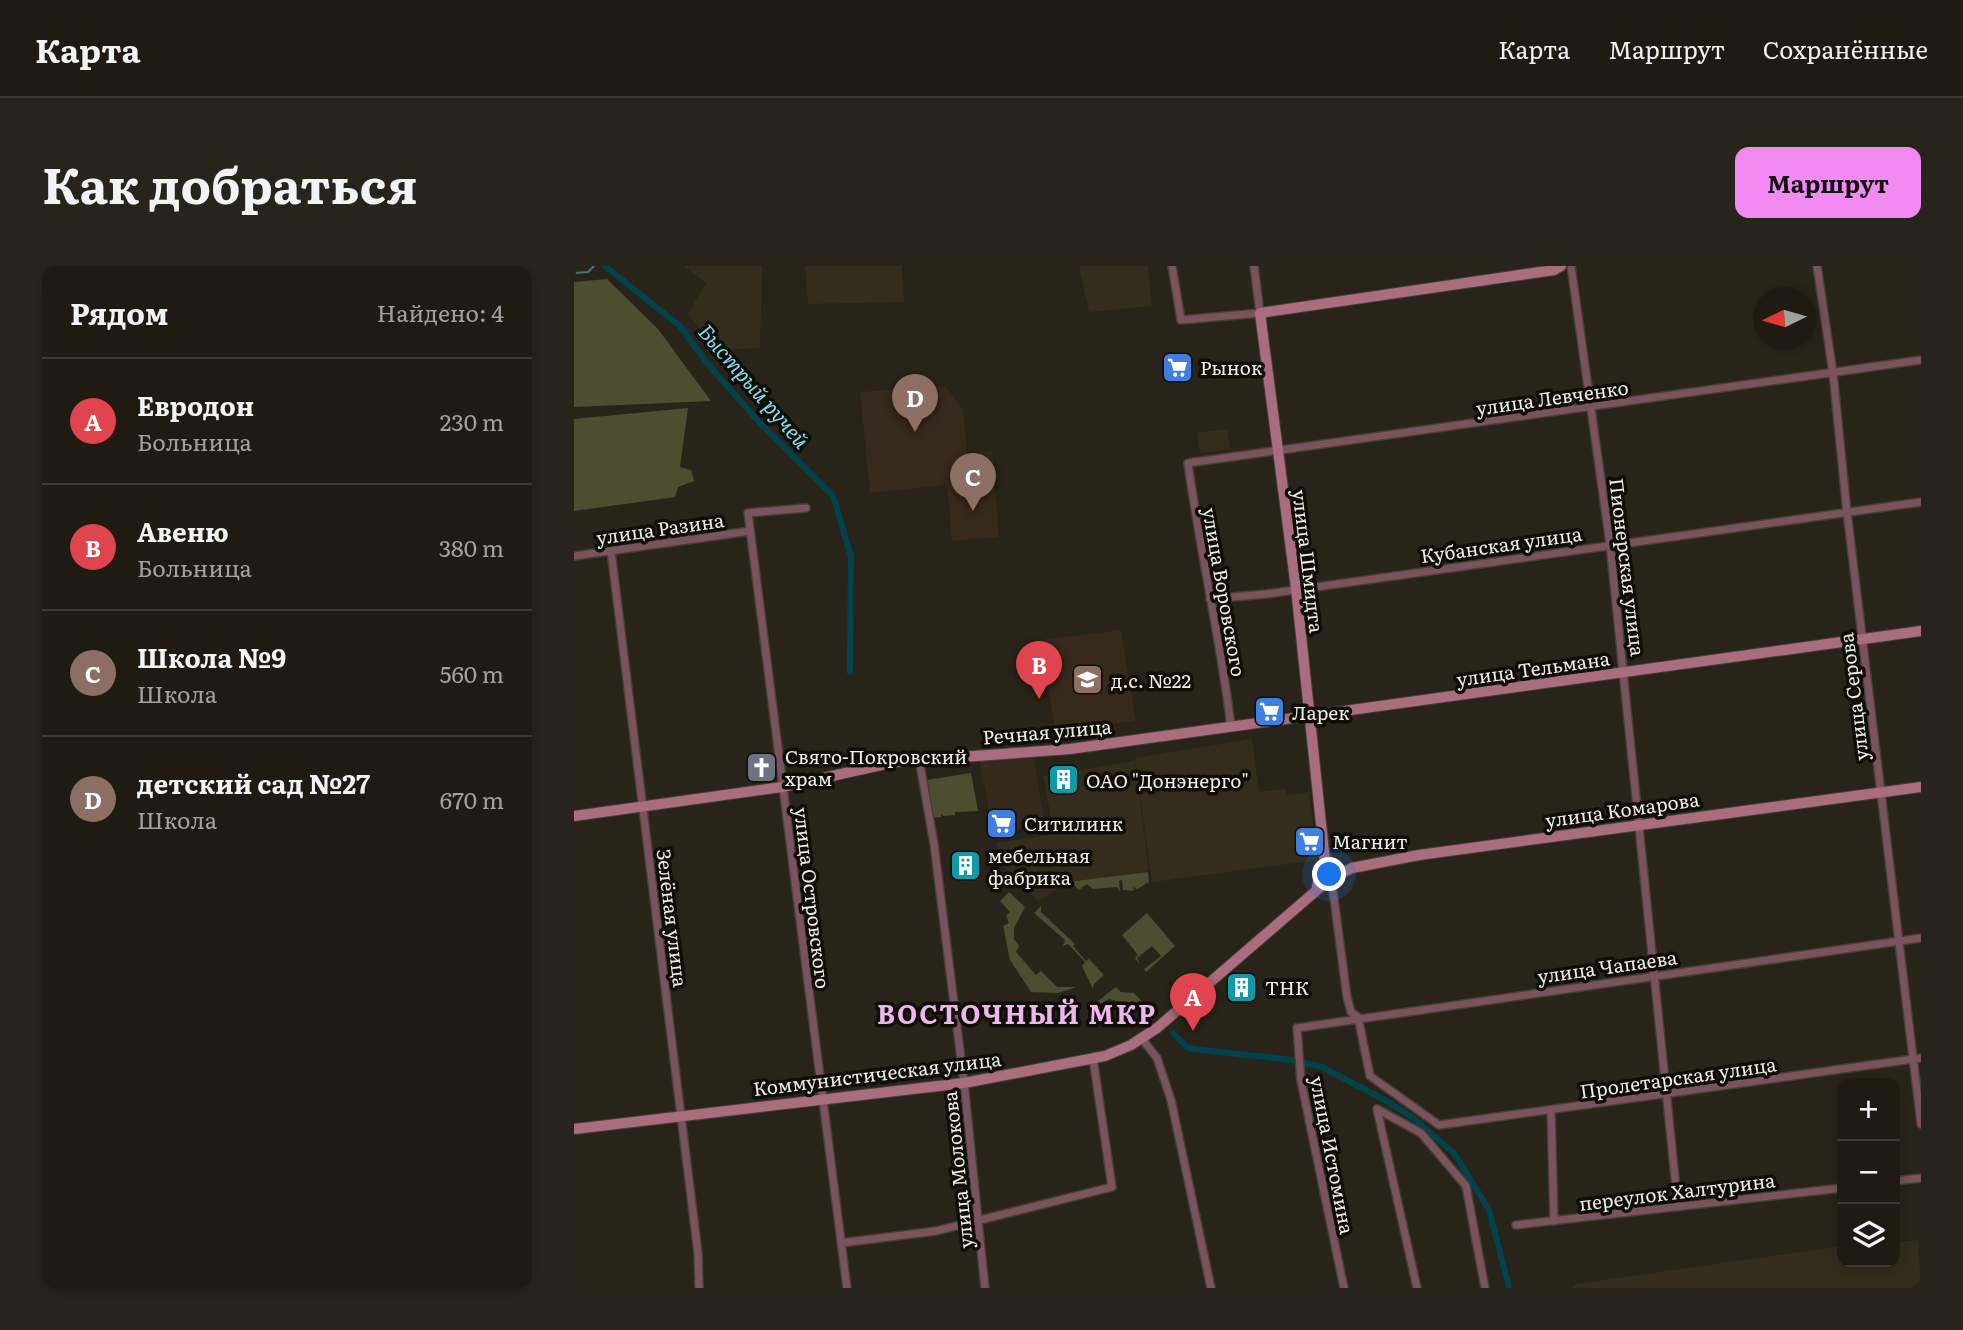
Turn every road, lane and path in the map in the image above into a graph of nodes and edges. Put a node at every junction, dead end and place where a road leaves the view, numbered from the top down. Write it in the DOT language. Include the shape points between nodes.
graph roads {
  1 [pos="1172,266"];
  2 [pos="1254,266"];
  3 [pos="1572,266"];
  4 [pos="1817,266"];
  5 [pos="1559,267"];
  6 [pos="1260,313"];
  7 [pos="1921,360"];
  8 [pos="1833,373"];
  9 [pos="1591,407"];
  10 [pos="1278,452"];
  11 [pos="1188,463"];
  12 [pos="1921,502"];
  13 [pos="806,508"];
  14 [pos="1847,512"];
  15 [pos="750,531"];
  16 [pos="1610,544"];
  17 [pos="611,551"];
  18 [pos="574,556"];
  19 [pos="1296,589"];
  20 [pos="1210,599"];
  21 [pos="1921,631"];
  22 [pos="1863,639"];
  23 [pos="1625,672"];
  24 [pos="1310,716"];
  25 [pos="1231,726"];
  26 [pos="1150,737"];
  27 [pos="919,759"];
  28 [pos="782,787"];
  29 [pos="1921,787"];
  30 [pos="1880,792"];
  31 [pos="644,808"];
  32 [pos="574,816"];
  33 [pos="1641,824"];
  34 [pos="1325,861"];
  35 [pos="1331,878"];
  36 [pos="1315,890"];
  37 [pos="1921,938"];
  38 [pos="1897,942"];
  39 [pos="1656,975"];
  40 [pos="1358,1017"];
  41 [pos="1297,1028"];
  42 [pos="1143,1039"];
  43 [pos="1093,1058"];
  44 [pos="1917,1059"];
  45 [pos="964,1083"];
  46 [pos="1667,1095"];
  47 [pos="823,1099"];
  48 [pos="1551,1111"];
  49 [pos="682,1114"];
  50 [pos="1921,1124"];
  51 [pos="1439,1125"];
  52 [pos="574,1129"];
  53 [pos="1921,1178"];
  54 [pos="1900,1180"];
  55 [pos="1837,1189"];
  56 [pos="1678,1207"];
  57 [pos="977,1220"];
  58 [pos="1555,1221"];
  59 [pos="1516,1225"];
  60 [pos="841,1243"];
  61 [pos="699,1288"];
  62 [pos="847,1288"];
  63 [pos="985,1288"];
  64 [pos="1212,1288"];
  65 [pos="1343,1288"];
  66 [pos="1417,1288"];
  67 [pos="1485,1288"];
  1 -- 6 [label="street" via="1181,320"];
  2 -- 6 [label="street, улица Шмидта"];
  3 -- 5 [label="street"];
  3 -- 9 [label="street, Пионерская улица"];
  4 -- 8 [label="street, улица Серова"];
  5 -- 6 [label="street"];
  6 -- 10 [label="street, улица Шмидта"];
  7 -- 8 [label="street, улица Левченко"];
  8 -- 9 [label="street, улица Левченко"];
  8 -- 14 [label="street, улица Серова"];
  9 -- 10 [label="street, улица Левченко"];
  9 -- 16 [label="street, Пионерская улица"];
  10 -- 11 [label="street, улица Левченко"];
  10 -- 19 [label="street, улица Шмидта"];
  11 -- 20 [label="street, улица Воровского"];
  12 -- 14 [label="street, Кубанская улица"];
  13 -- 15 [label="street, улица Островского" via="748,513"];
  14 -- 16 [label="street, Кубанская улица"];
  14 -- 22 [label="street, улица Серова"];
  15 -- 17 [label="street, улица Разина"];
  15 -- 28 [label="street, улица Островского"];
  16 -- 19 [label="street, Кубанская улица"];
  16 -- 23 [label="street, Пионерская улица"];
  17 -- 18 [label="street, улица Разина"];
  17 -- 31 [label="street, Зелёная улица"];
  19 -- 20 [label="street, Кубанская улица"];
  19 -- 24 [label="street, улица Шмидта"];
  20 -- 25 [label="street, улица Воровского"];
  21 -- 22 [label="street, улица Тельмана"];
  22 -- 23 [label="street, улица Тельмана"];
  22 -- 30 [label="street, улица Серова"];
  23 -- 24 [label="street, улица Тельмана"];
  23 -- 33 [label="street, Пионерская улица"];
  24 -- 25 [label="street, улица Тельмана"];
  24 -- 34 [label="street, улица Шмидта"];
  25 -- 26 [label="street, улица Тельмана"];
  26 -- 27 [label="street, Речная улица" via="1060,750"];
  27 -- 28 [label="street, Речная улица"];
  27 -- 45 [label="street, улица Молокова"];
  28 -- 31 [label="street, Речная улица"];
  28 -- 47 [label="street, улица Островского"];
  29 -- 30 [label="street, улица Комарова"];
  30 -- 33 [label="street, улица Комарова"];
  30 -- 38 [label="street, улица Серова"];
  31 -- 32 [label="street, Речная улица"];
  31 -- 49 [label="street, Зелёная улица"];
  33 -- 35 [label="street, улица Комарова" via="1392,860 1352,868"];
  33 -- 39 [label="street, Пионерская улица"];
  34 -- 35 [label="street, улица Шмидта"];
  34 -- 36 [label="street, улица Шмидта"];
  35 -- 36 [label="street, Коммунистическая улица"];
  35 -- 40 [label="street, улица Шмидта" via="1347,997 1351,1012"];
  36 -- 42 [label="street, Коммунистическая улица"];
  37 -- 38 [label="street, улица Чапаева"];
  38 -- 39 [label="street, улица Чапаева"];
  38 -- 44 [label="street, улица Серова"];
  39 -- 40 [label="street, улица Чапаева"];
  39 -- 46 [label="street, Пионерская улица"];
  40 -- 41 [label="street, улица Чапаева"];
  40 -- 51 [label="street, улица Шмидта" via="1370,1076"];
  41 -- 65 [label="street, улица Истомина" via="1301,1081"];
  42 -- 43 [label="street, Коммунистическая улица"];
  42 -- 64 [label="street" via="1157,1058 1171,1100"];
  43 -- 45 [label="street, Коммунистическая улица"];
  43 -- 57 [label="street" via="1112,1187"];
  44 -- 46 [label="street, Пролетарская улица"];
  44 -- 50 [label="street, улица Серова"];
  45 -- 47 [label="street, Коммунистическая улица"];
  45 -- 57 [label="street, улица Молокова"];
  46 -- 48 [label="street, Пролетарская улица"];
  46 -- 56 [label="street, Пионерская улица"];
  47 -- 49 [label="street, Коммунистическая улица"];
  47 -- 60 [label="street, улица Островского"];
  48 -- 51 [label="street, Пролетарская улица"];
  48 -- 58 [label="street"];
  49 -- 52 [label="street, Коммунистическая улица"];
  49 -- 61 [label="street, Зелёная улица"];
  53 -- 54 [label="street"];
  55 -- 56 [label="street, переулок Халтурина"];
  56 -- 58 [label="street, переулок Халтурина"];
  57 -- 60 [label="street" via="936,1231"];
  57 -- 63 [label="street, улица Молокова"];
  58 -- 59 [label="street, переулок Халтурина"];
  60 -- 62 [label="street, улица Островского"];
  66 -- 67 [label="street" via="1377,1109 1421,1133 1466,1186"];
}
